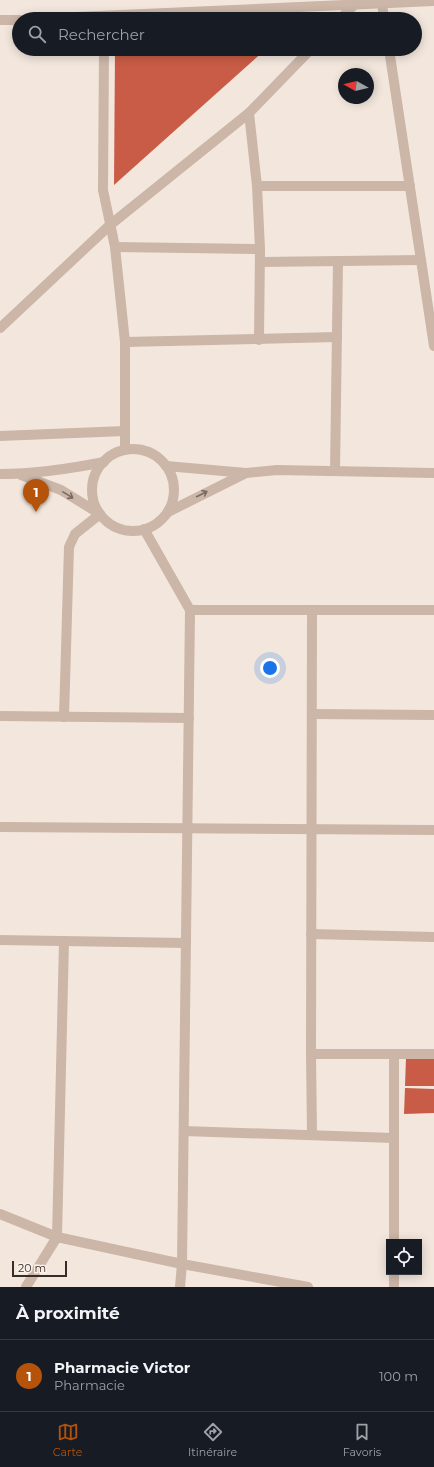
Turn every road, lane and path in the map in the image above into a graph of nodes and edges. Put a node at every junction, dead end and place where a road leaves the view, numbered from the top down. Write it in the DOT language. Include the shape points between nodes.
graph roads {
  1 [pos="434,1"];
  2 [pos="382,3"];
  3 [pos="355,4"];
  4 [pos="201,12"];
  5 [pos="347,12"];
  6 [pos="383,12"];
  7 [pos="0,20"];
  8 [pos="12,20"];
  9 [pos="104,56"];
  10 [pos="304,56"];
  11 [pos="390,56"];
  12 [pos="249,113"];
  13 [pos="257,186"];
  14 [pos="410,186"];
  15 [pos="110,225"];
  16 [pos="115,247"];
  17 [pos="260,248"];
  18 [pos="421,260"];
  19 [pos="338,261"];
  20 [pos="260,262"];
  21 [pos="0,328"];
  22 [pos="337,337"];
  23 [pos="259,340"];
  24 [pos="125,342"];
  25 [pos="434,346"];
  26 [pos="125,431"];
  27 [pos="0,436"];
  28 [pos="125,450"];
  29 [pos="104,462"];
  30 [pos="166,466"];
  31 [pos="335,471"];
  32 [pos="246,473"];
  33 [pos="434,473"];
  34 [pos="0,474"];
  35 [pos="20,474"];
  36 [pos="168,512"];
  37 [pos="100,514"];
  38 [pos="144,530"];
  39 [pos="190,610"];
  40 [pos="312,610"];
  41 [pos="434,610"];
  42 [pos="312,714"];
  43 [pos="434,715"];
  44 [pos="0,716"];
  45 [pos="64,717"];
  46 [pos="189,718"];
  47 [pos="0,828"];
  48 [pos="187,828"];
  49 [pos="312,829"];
  50 [pos="434,830"];
  51 [pos="311,934"];
  52 [pos="434,937"];
  53 [pos="0,940"];
  54 [pos="64,941"];
  55 [pos="186,943"];
  56 [pos="311,1054"];
  57 [pos="394,1054"];
  58 [pos="434,1054"];
  59 [pos="184,1132"];
  60 [pos="312,1134"];
  61 [pos="394,1138"];
  62 [pos="0,1214"];
  63 [pos="57,1238"];
  64 [pos="394,1239"];
  65 [pos="182,1264"];
  66 [pos="394,1275"];
  67 [pos="264,1283"];
  68 [pos="26,1287"];
  69 [pos="180,1287"];
  70 [pos="308,1287"];
  71 [pos="394,1287"];
  1 -- 2 [label="street"];
  2 -- 3 [label="street"];
  2 -- 6 [label="street"];
  3 -- 4 [label="street"];
  3 -- 5 [label="street"];
  7 -- 8 [label="street"];
  9 -- 15 [label="street" via="103,190"];
  10 -- 12 [label="street"];
  11 -- 14 [label="street"];
  12 -- 13 [label="street"];
  12 -- 15 [label="street"];
  13 -- 14 [label="street"];
  13 -- 17 [label="street"];
  14 -- 18 [label="street"];
  15 -- 16 [label="street"];
  15 -- 21 [label="street"];
  16 -- 17 [label="street"];
  16 -- 24 [label="street"];
  17 -- 20 [label="street"];
  18 -- 19 [label="street"];
  18 -- 25 [label="street"];
  19 -- 20 [label="street"];
  19 -- 22 [label="street"];
  20 -- 23 [label="street"];
  22 -- 23 [label="street"];
  22 -- 31 [label="street"];
  23 -- 24 [label="street"];
  24 -- 26 [label="street"];
  26 -- 27 [label="street"];
  26 -- 28 [label="street"];
  28 -- 29 [label="street"];
  28 -- 30 [label="street" via="148,452"];
  29 -- 35 [label="street"];
  29 -- 37 [label="street" via="98,469 93,485 95,505"];
  30 -- 32 [label="street"];
  30 -- 36 [label="street" via="172,479 174,493"];
  31 -- 32 [label="street" via="277,470"];
  31 -- 33 [label="street"];
  36 -- 32 [label="street, one-way"];
  34 -- 35 [label="street"];
  35 -- 37 [label="street, one-way" via="61,490"];
  36 -- 38 [label="street" via="154,526"];
  37 -- 38 [label="street" via="115,527 124,530"];
  37 -- 45 [label="street" via="75,534 69,547"];
  38 -- 39 [label="street"];
  39 -- 40 [label="street"];
  39 -- 46 [label="street"];
  40 -- 41 [label="street"];
  40 -- 42 [label="street"];
  42 -- 43 [label="street"];
  42 -- 49 [label="street"];
  44 -- 45 [label="street"];
  45 -- 46 [label="street"];
  46 -- 48 [label="street"];
  47 -- 48 [label="street"];
  48 -- 49 [label="street"];
  48 -- 55 [label="street"];
  49 -- 50 [label="street"];
  49 -- 51 [label="street"];
  51 -- 52 [label="street"];
  51 -- 56 [label="street"];
  53 -- 54 [label="street"];
  54 -- 55 [label="street"];
  54 -- 63 [label="street"];
  55 -- 59 [label="street"];
  56 -- 57 [label="street"];
  56 -- 60 [label="street"];
  57 -- 58 [label="street"];
  57 -- 61 [label="street"];
  59 -- 60 [label="street"];
  59 -- 65 [label="street"];
  60 -- 61 [label="street"];
  61 -- 64 [label="street"];
  62 -- 63 [label="street"];
  63 -- 65 [label="street"];
  63 -- 68 [label="street"];
  65 -- 67 [label="street"];
  65 -- 69 [label="street"];
  66 -- 71 [label="street"];
  67 -- 70 [label="street"];
}
